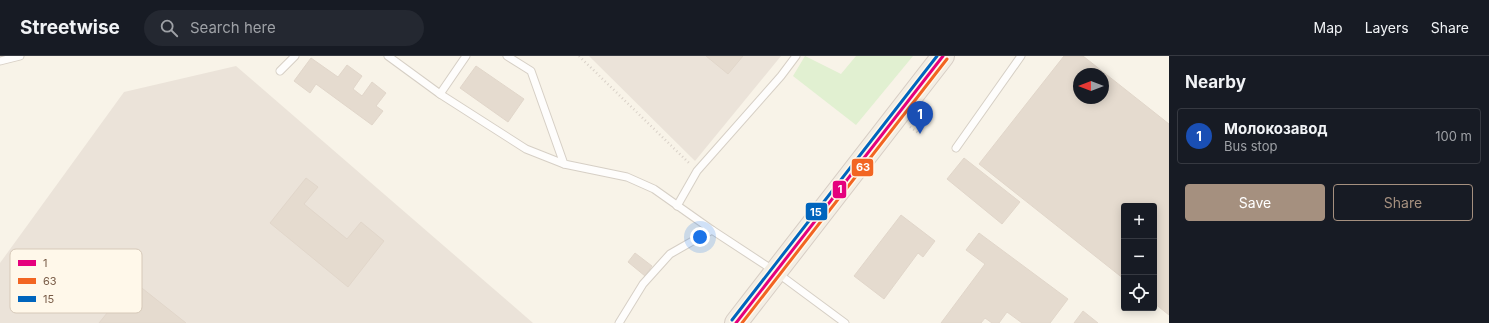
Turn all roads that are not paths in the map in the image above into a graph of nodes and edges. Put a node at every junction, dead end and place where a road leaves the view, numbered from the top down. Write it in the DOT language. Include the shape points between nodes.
graph roads {
  1 [pos="20,56"];
  2 [pos="295,56"];
  3 [pos="388,56"];
  4 [pos="466,56"];
  5 [pos="506,56"];
  6 [pos="796,56"];
  7 [pos="943,56"];
  8 [pos="1021,56"];
  9 [pos="0,61"];
  10 [pos="280,71"];
  11 [pos="440,94"];
  12 [pos="956,148"];
  13 [pos="564,164"];
  14 [pos="677,206"];
  15 [pos="712,230"];
  16 [pos="776,272"];
  17 [pos="619,323"];
  18 [pos="736,323"];
  19 [pos="845,323"];
  1 -- 9 [label="lane"];
  2 -- 10 [label="lane"];
  3 -- 11 [label="lane"];
  4 -- 11 [label="lane"];
  5 -- 13 [label="lane" via="531,71"];
  6 -- 14 [label="lane" via="697,171"];
  7 -- 16 [label="main road"];
  8 -- 12 [label="lane"];
  11 -- 13 [label="lane" via="526,149"];
  13 -- 14 [label="lane" via="626,177 654,189"];
  14 -- 15 [label="lane"];
  15 -- 16 [label="lane"];
  15 -- 17 [label="lane" via="670,254 643,284"];
  16 -- 18 [label="main road"];
  16 -- 19 [label="lane"];
}
